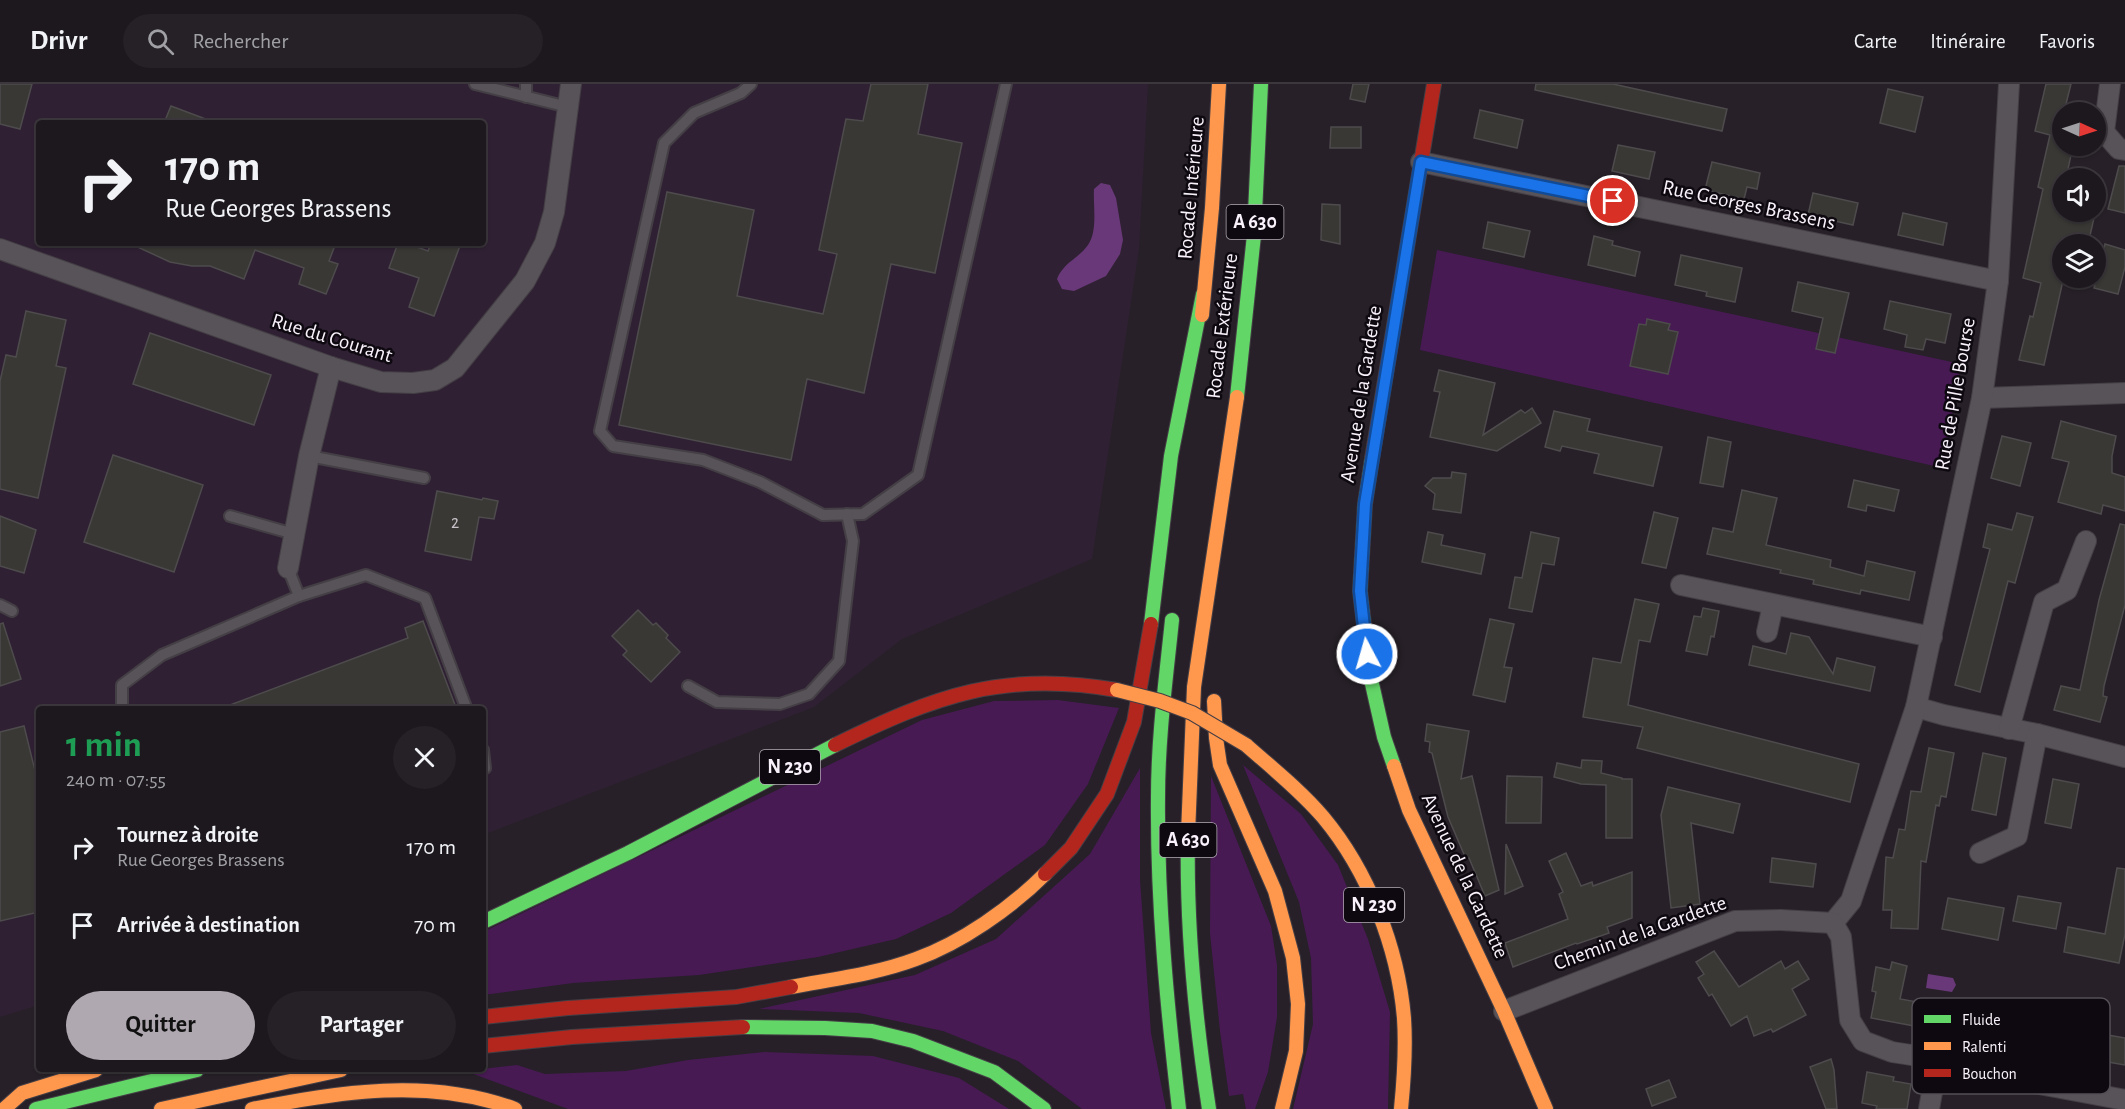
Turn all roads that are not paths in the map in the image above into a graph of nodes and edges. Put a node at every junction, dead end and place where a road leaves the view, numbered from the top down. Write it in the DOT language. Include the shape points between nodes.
graph roads {
  1 [pos="475,84"];
  2 [pos="526,84"];
  3 [pos="571,84"];
  4 [pos="751,84"];
  5 [pos="1006,84"];
  6 [pos="1219,84"];
  7 [pos="1261,84"];
  8 [pos="1434,84"];
  9 [pos="2008,84"];
  10 [pos="2110,84"];
  11 [pos="526,97"];
  12 [pos="568,107"];
  13 [pos="2125,150"];
  14 [pos="1421,162"];
  15 [pos="0,249"];
  16 [pos="1998,281"];
  17 [pos="1203,294"];
  18 [pos="331,367"];
  19 [pos="2125,393"];
  20 [pos="1982,398"];
  21 [pos="1196,403"];
  22 [pos="309,456"];
  23 [pos="424,478"];
  24 [pos="848,514"];
  25 [pos="230,516"];
  26 [pos="294,534"];
  27 [pos="2086,541"];
  28 [pos="288,568"];
  29 [pos="1211,572"];
  30 [pos="1681,585"];
  31 [pos="299,596"];
  32 [pos="0,605"];
  33 [pos="1773,605"];
  34 [pos="1173,610"];
  35 [pos="12,611"];
  36 [pos="1767,632"];
  37 [pos="1932,637"];
  38 [pos="1213,651"];
  39 [pos="1214,684"];
  40 [pos="688,686"];
  41 [pos="122,706"];
  42 [pos="466,706"];
  43 [pos="1916,707"];
  44 [pos="2009,729"];
  45 [pos="2037,734"];
  46 [pos="2125,757"];
  47 [pos="1980,853"];
  48 [pos="486,921"];
  49 [pos="1833,923"];
  50 [pos="1504,1011"];
  51 [pos="486,1017"];
  52 [pos="486,1046"];
  53 [pos="1912,1055"];
  54 [pos="90,1072"];
  55 [pos="189,1072"];
  56 [pos="332,1072"];
  57 [pos="1932,1094"];
  58 [pos="2093,1094"];
  59 [pos="2125,1100"];
  60 [pos="4,1109"];
  61 [pos="36,1109"];
  62 [pos="161,1109"];
  63 [pos="252,1109"];
  64 [pos="515,1109"];
  65 [pos="1044,1109"];
  66 [pos="1179,1109"];
  67 [pos="1209,1109"];
  68 [pos="1282,1109"];
  69 [pos="1401,1109"];
  70 [pos="1546,1109"];
  71 [pos="1929,1109"];
  1 -- 11 [label="lane"];
  2 -- 11 [label="lane"];
  3 -- 12 [label="street, Rue du Courant"];
  4 -- 24 [label="lane" via="741,93 694,113 664,142 600,431 613,446 703,460 760,482 823,515"];
  5 -- 24 [label="lane" via="918,475 863,514"];
  6 -- 17 [label="main road, Rocade Intérieure / A 630"];
  7 -- 29 [label="main road, Rocade Extérieure / A 630" via="1249,290"];
  8 -- 14 [label="main road, Avenue de la Gardette"];
  9 -- 16 [label="street, Rue de Pille Bourse"];
  10 -- 13 [label="street" via="2104,132 2119,149"];
  11 -- 12 [label="lane"];
  12 -- 18 [label="street, Rue du Courant" via="554,212 545,243 525,281 455,368 435,380 413,383 381,382"];
  14 -- 16 [label="street, Rue Georges Brassens"];
  14 -- 50 [label="main road, Avenue de la Gardette" via="1365,504 1360,591 1370,675 1384,737 1409,810"];
  15 -- 18 [label="street, Rue du Courant"];
  16 -- 20 [label="street, Rue de Pille Bourse"];
  17 -- 21 [label="main road, A 630"];
  17 -- 51 [label="main road" via="1171,456 1149,639 1134,722 1107,794 1071,848 992,919 917,959 873,972 736,997"];
  18 -- 22 [label="street"];
  19 -- 20 [label="street"];
  20 -- 37 [label="street, Rue de Pille Bourse"];
  22 -- 23 [label="lane"];
  22 -- 26 [label="street"];
  24 -- 40 [label="lane" via="853,541 839,661 810,694 780,704 717,702"];
  25 -- 26 [label="lane"];
  26 -- 28 [label="street"];
  27 -- 44 [label="street" via="2067,590 2044,602"];
  28 -- 31 [label="lane"];
  29 -- 38 [label="main road"];
  29 -- 67 [label="main road, A 630" via="1194,687 1188,861 1194,983"];
  30 -- 33 [label="street"];
  31 -- 41 [label="lane" via="162,655 122,685"];
  31 -- 42 [label="lane" via="366,575 425,598"];
  32 -- 35 [label="lane"];
  33 -- 36 [label="street"];
  33 -- 37 [label="street"];
  34 -- 66 [label="main road, A 630" via="1158,795 1165,983"];
  37 -- 43 [label="street, Rue de Pille Bourse"];
  39 -- 68 [label="main road" via="1222,772 1271,881 1287,925 1295,968 1296,1054"];
  43 -- 44 [label="street"];
  43 -- 49 [label="street, Rue de Pille Bourse" via="1851,901"];
  44 -- 45 [label="street"];
  45 -- 46 [label="street"];
  45 -- 47 [label="street" via="2017,836"];
  48 -- 69 [label="main road, N 230, bridge" via="668,832 808,757 892,717 941,699 993,686 1034,682 1117,690 1152,698 1202,718 1246,745 1295,786 1332,828 1365,882 1400,987 1404,1032"];
  49 -- 50 [label="street, Chemin de la Gardette" via="1735,921"];
  49 -- 53 [label="street" via="1841,937 1850,1020 1863,1041"];
  50 -- 70 [label="main road, Avenue de la Gardette"];
  52 -- 65 [label="main road" via="735,1027 872,1032 914,1041 994,1072"];
  54 -- 60 [label="main road" via="22,1093"];
  55 -- 61 [label="main road"];
  56 -- 62 [label="main road"];
  57 -- 71 [label="street"];
  58 -- 59 [label="street"];
  63 -- 64 [label="main road" via="318,1096 418,1089 496,1102"];
}
